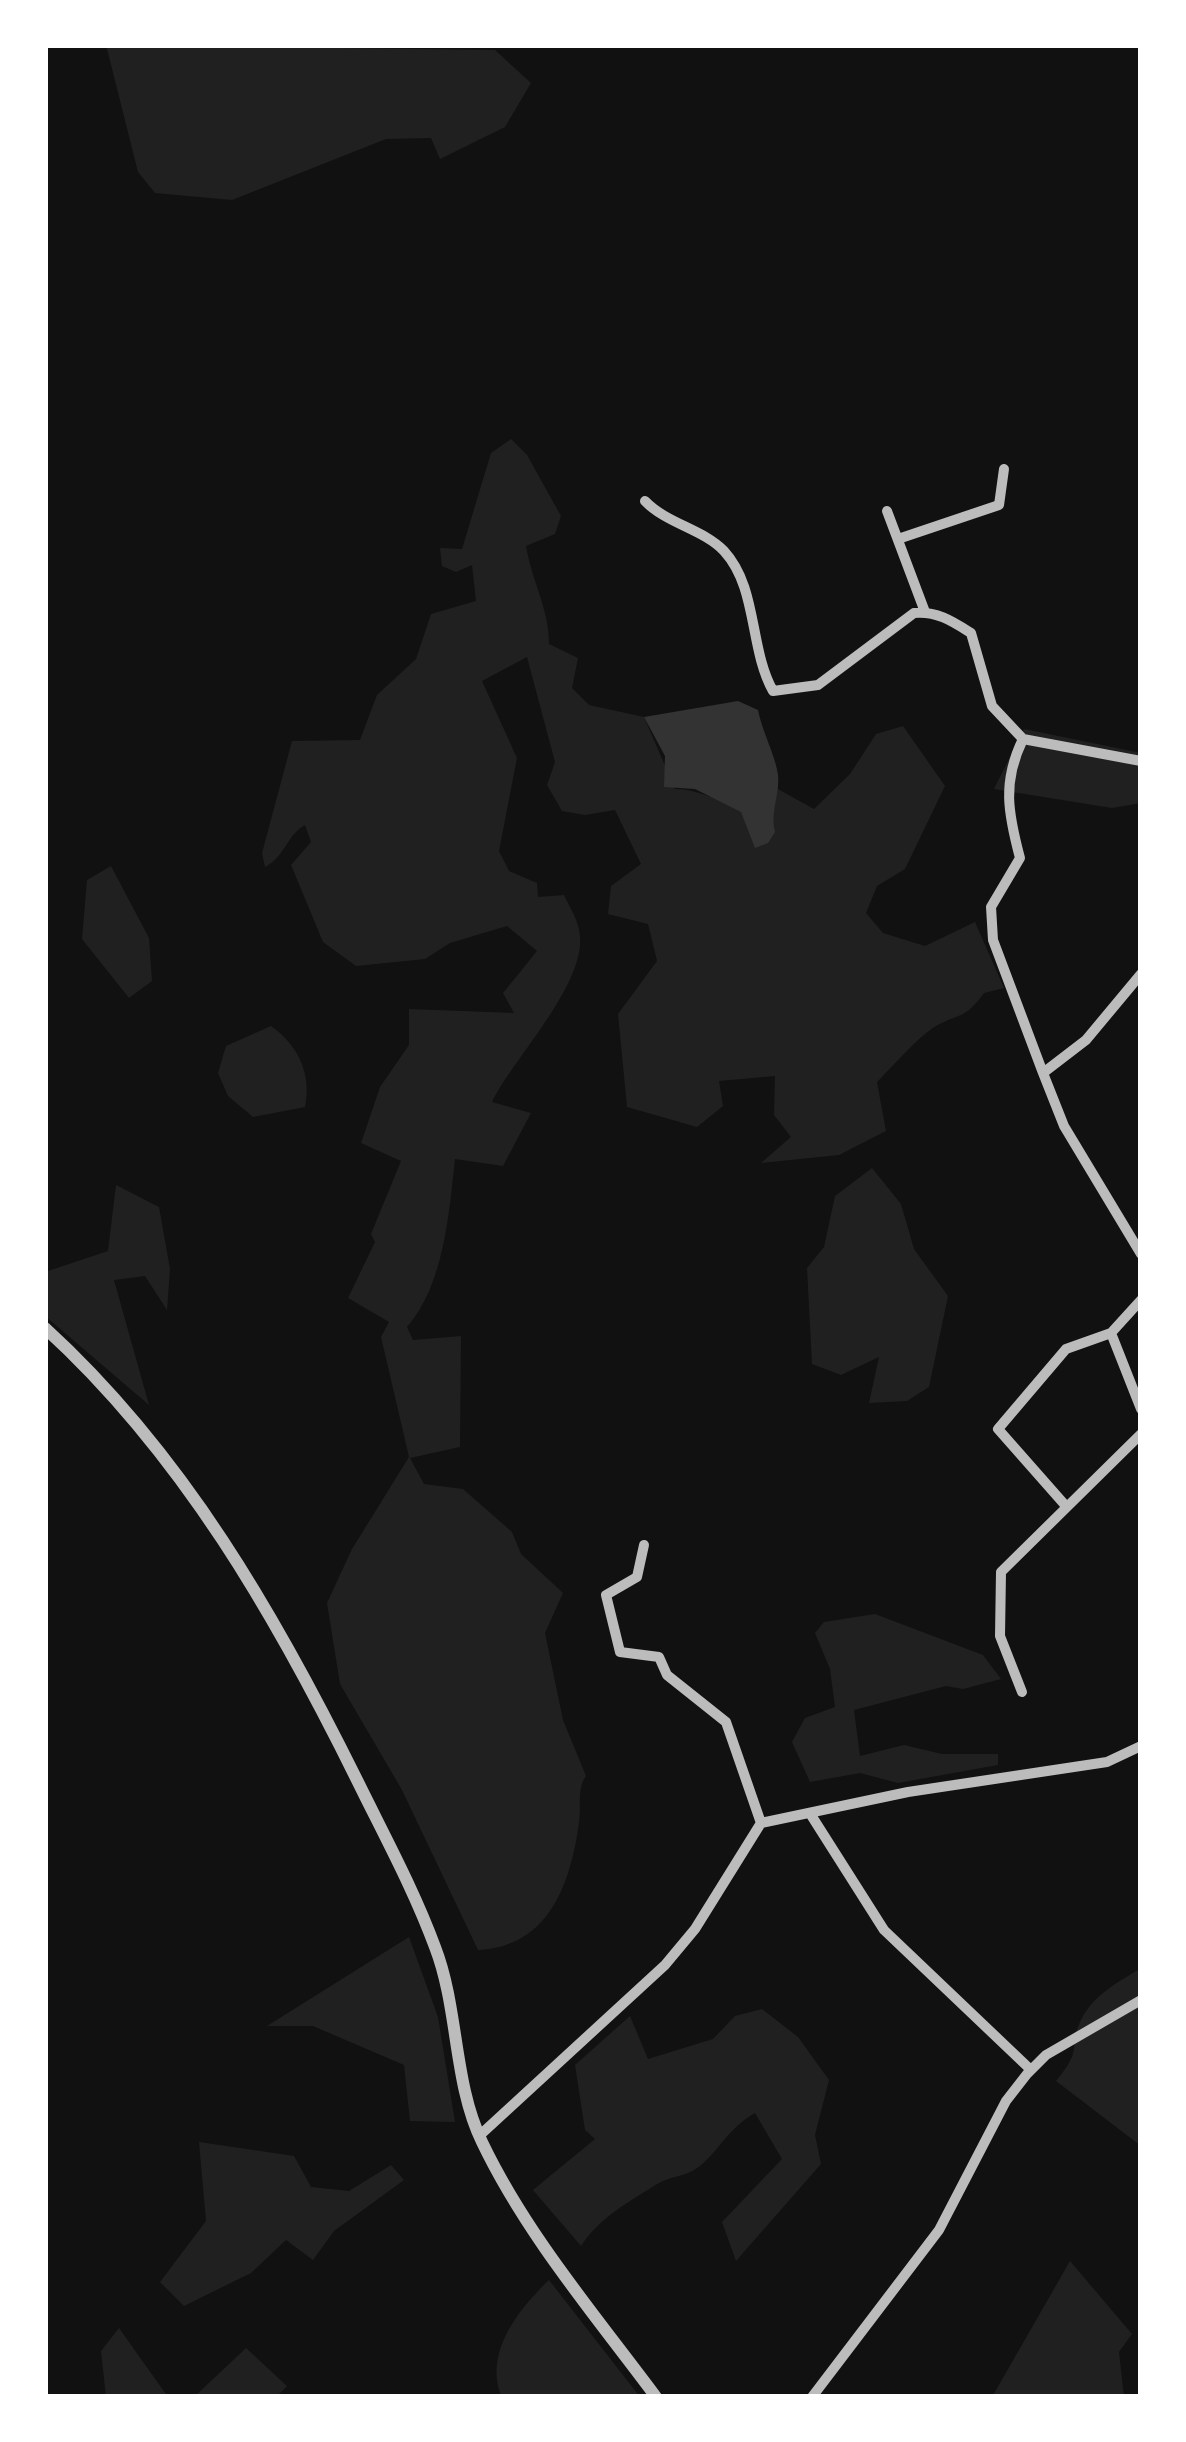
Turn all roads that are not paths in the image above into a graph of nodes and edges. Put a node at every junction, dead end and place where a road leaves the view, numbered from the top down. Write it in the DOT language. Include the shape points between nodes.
graph roads {
  1 [pos="1004,469"];
  2 [pos="645,502"];
  3 [pos="887,511"];
  4 [pos="898,539"];
  5 [pos="925,612"];
  6 [pos="1023,739"];
  7 [pos="1141,761"];
  8 [pos="1141,974"];
  9 [pos="1043,1072"];
  10 [pos="1141,1254"];
  11 [pos="1141,1300"];
  12 [pos="45,1328"];
  13 [pos="1111,1333"];
  14 [pos="1141,1409"];
  15 [pos="1141,1434"];
  16 [pos="1065,1505"];
  17 [pos="644,1545"];
  18 [pos="1022,1692"];
  19 [pos="1141,1746"];
  20 [pos="811,1815"];
  21 [pos="761,1823"];
  22 [pos="1141,2000"];
  23 [pos="1031,2070"];
  24 [pos="479,2136"];
  25 [pos="656,2397"];
  26 [pos="812,2397"];
  1 -- 4 [label="street" via="999,505"];
  2 -- 5 [label="street" via="722,548 742,577 773,691 818,685"];
  3 -- 4 [label="street"];
  4 -- 5 [label="street"];
  5 -- 6 [label="street" via="971,633 992,706"];
  6 -- 7 [label="street"];
  6 -- 9 [label="street" via="1007,790 1020,858 991,907 993,940"];
  8 -- 9 [label="street" via="1086,1040"];
  9 -- 10 [label="street" via="1064,1126"];
  11 -- 13 [label="street"];
  12 -- 24 [label="street" via="206,1511 309,1682 438,1954"];
  13 -- 14 [label="street"];
  13 -- 16 [label="street" via="1066,1349 998,1429"];
  15 -- 16 [label="street"];
  16 -- 18 [label="street" via="1001,1572 1000,1636"];
  17 -- 21 [label="street" via="638,1577 606,1595 620,1652 659,1657 668,1675 726,1722"];
  19 -- 20 [label="street" via="1107,1762"];
  20 -- 21 [label="street"];
  20 -- 23 [label="street" via="884,1930"];
  21 -- 24 [label="street" via="665,1964"];
  22 -- 23 [label="street"];
  23 -- 26 [label="street" via="1006,2101 939,2230"];
  24 -- 25 [label="street" via="544,2246"];
}
